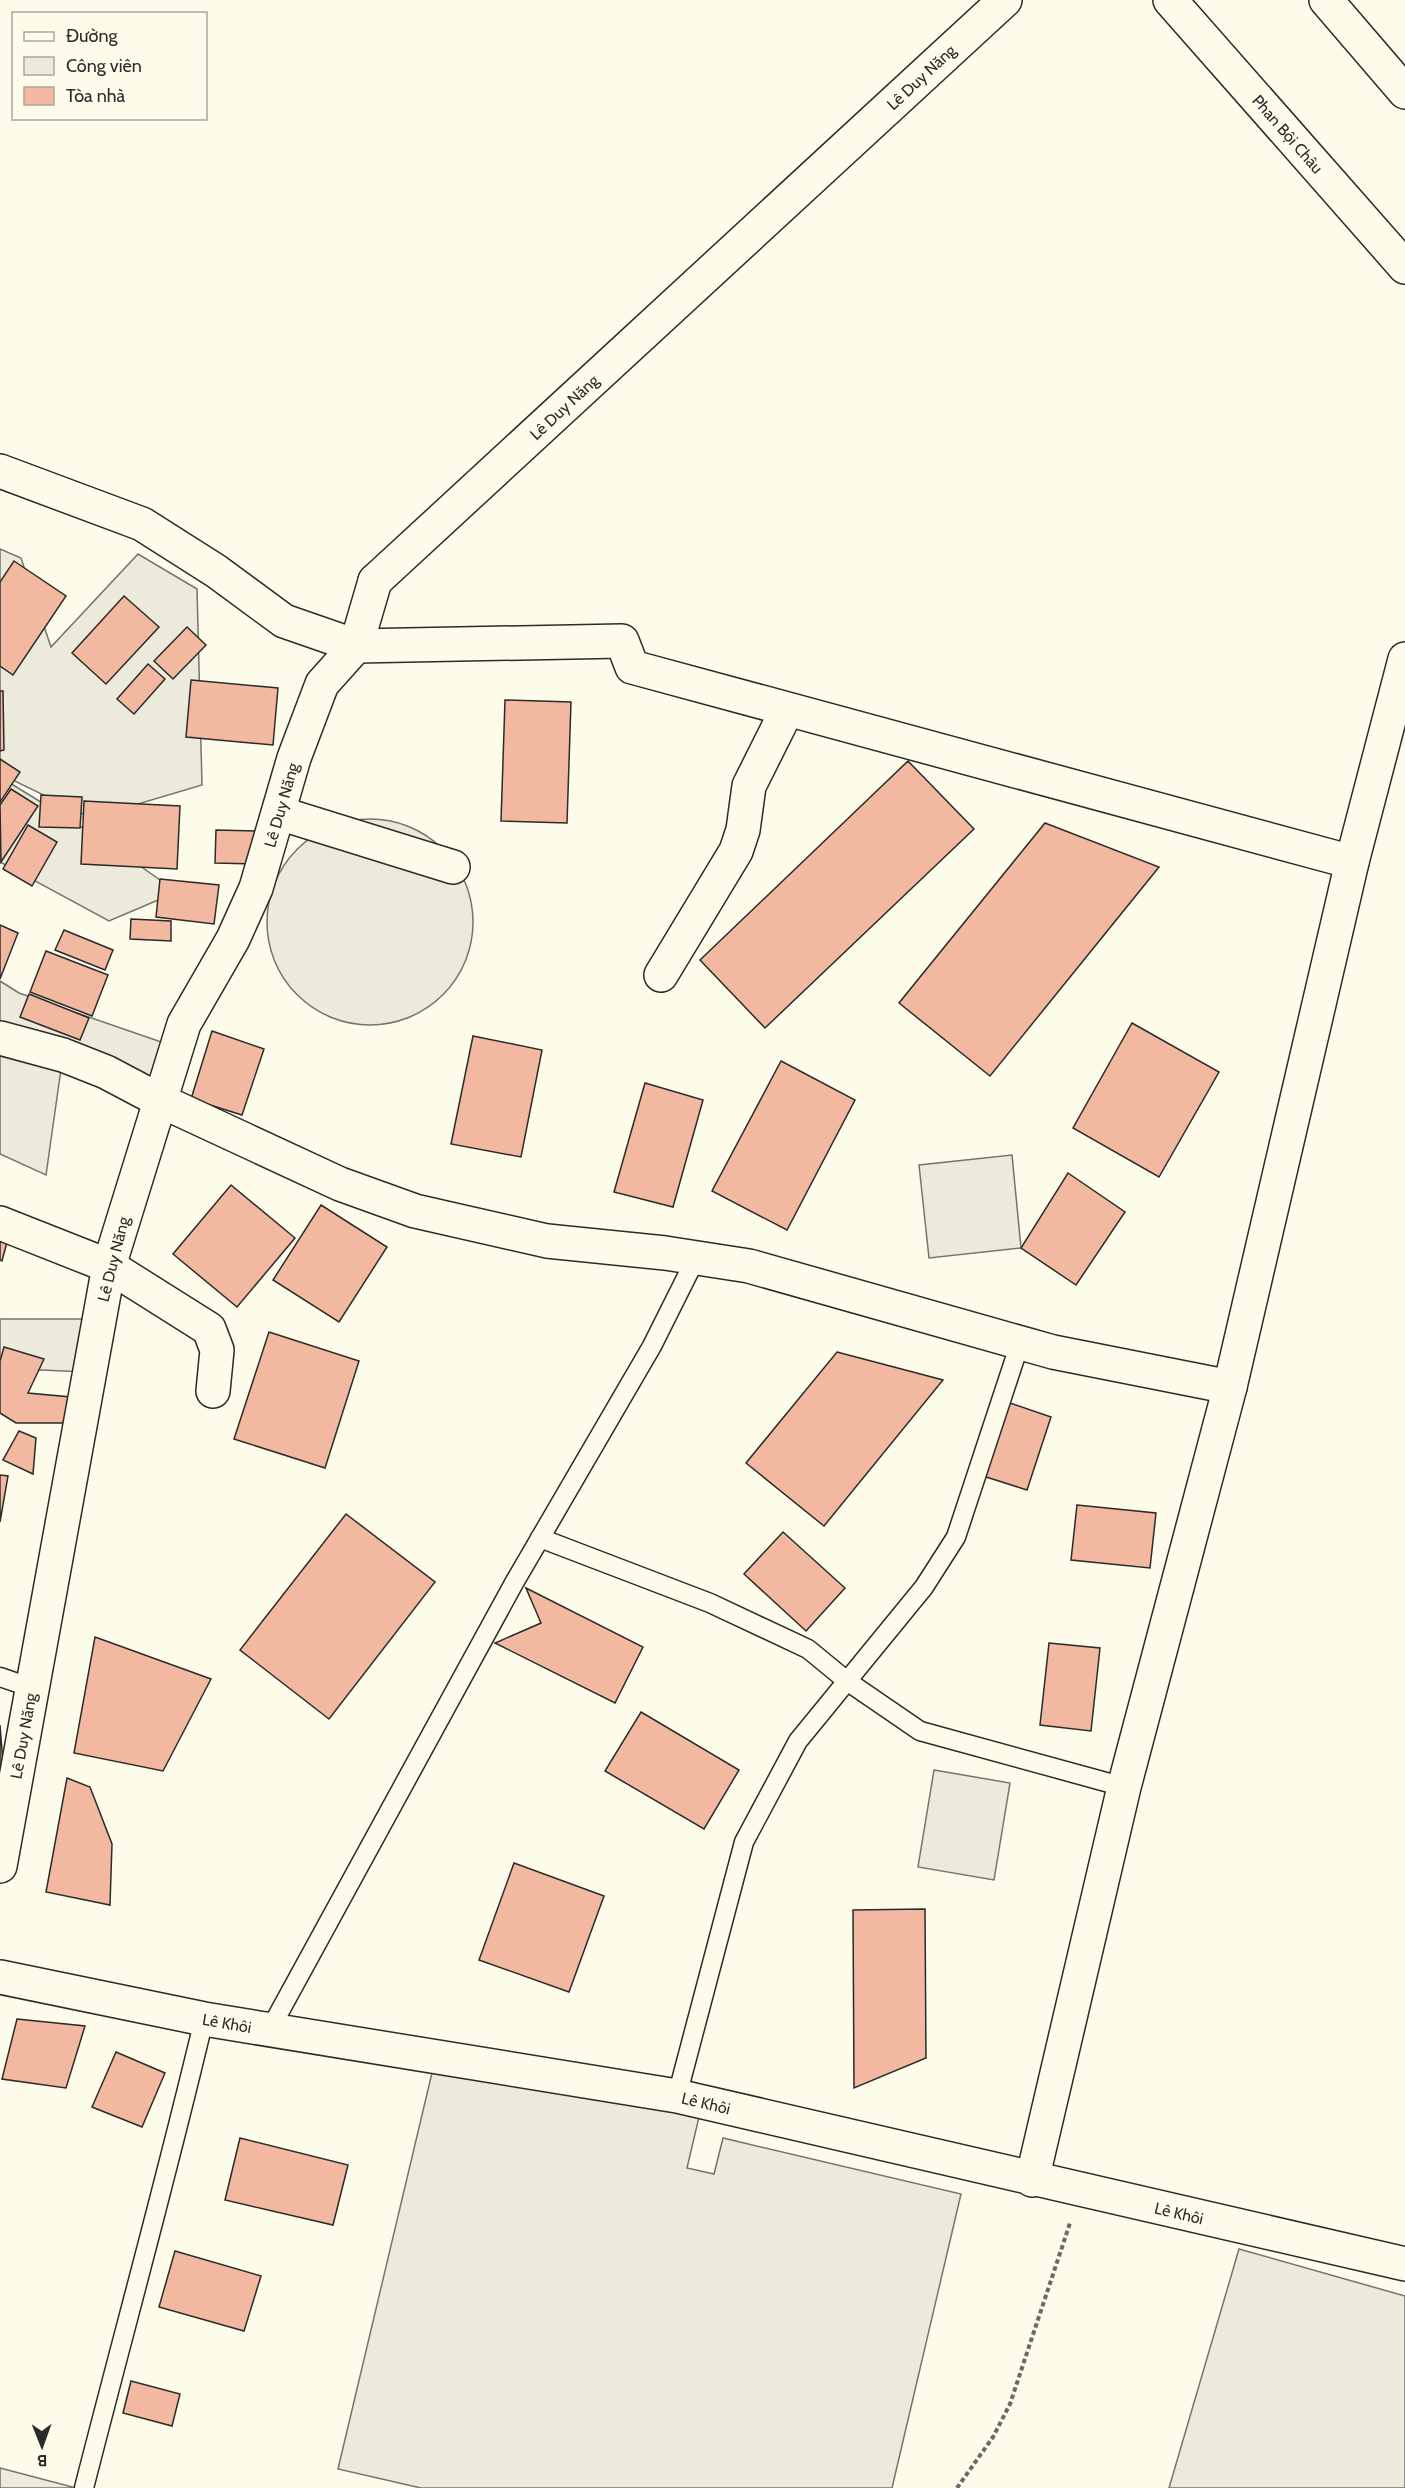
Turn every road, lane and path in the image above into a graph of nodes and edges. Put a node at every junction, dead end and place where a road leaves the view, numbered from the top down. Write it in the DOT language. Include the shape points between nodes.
graph roads {
  1 [pos="1005,0"];
  2 [pos="1170,0"];
  3 [pos="1326,0"];
  4 [pos="1405,92"];
  5 [pos="1405,267"];
  6 [pos="0,471"];
  7 [pos="356,646"];
  8 [pos="1405,659"];
  9 [pos="787,710"];
  10 [pos="279,813"];
  11 [pos="1352,862"];
  12 [pos="453,867"];
  13 [pos="662,975"];
  14 [pos="0,1038"];
  15 [pos="159,1100"];
  16 [pos="0,1223"];
  17 [pos="696,1258"];
  18 [pos="109,1266"];
  19 [pos="1020,1343"];
  20 [pos="1230,1387"];
  21 [pos="213,1391"];
  22 [pos="540,1538"];
  23 [pos="0,1677"];
  24 [pos="847,1681"];
  25 [pos="32,1688"];
  26 [pos="1124,1787"];
  27 [pos="0,1866"];
  28 [pos="0,1977"];
  29 [pos="204,2019"];
  30 [pos="269,2031"];
  31 [pos="677,2096"];
  32 [pos="1032,2180"];
  33 [pos="1081,2191"];
  34 [pos="1405,2264"];
  35 [pos="84,2488"];
  36 [pos="957,2488"];
  1 -- 7 [label="street, Lê Duy Năng" via="375,581"];
  2 -- 5 [label="street, Phan Bội Châu"];
  3 -- 4 [label="street"];
  6 -- 7 [label="street" via="142,524 284,621"];
  7 -- 9 [label="street" via="622,641 633,667"];
  7 -- 10 [label="street, Lê Duy Năng" via="322,684 294,758"];
  8 -- 11 [label="street"];
  9 -- 11 [label="street"];
  9 -- 13 [label="street" via="749,786 736,851"];
  10 -- 12 [label="street"];
  10 -- 15 [label="street, Lê Duy Năng" via="256,888 184,1024"];
  11 -- 20 [label="street"];
  14 -- 15 [label="street" via="63,1055"];
  15 -- 17 [label="street" via="340,1184 416,1211 547,1241"];
  15 -- 18 [label="street, Lê Duy Năng"];
  16 -- 18 [label="street"];
  17 -- 19 [label="street" via="749,1266"];
  17 -- 22 [label="lane" via="652,1346"];
  18 -- 21 [label="street" via="209,1329 217,1350"];
  18 -- 25 [label="street, Lê Duy Năng"];
  19 -- 20 [label="street"];
  19 -- 24 [label="lane" via="956,1537 924,1587"];
  20 -- 26 [label="street"];
  22 -- 24 [label="lane" via="710,1602 808,1649"];
  22 -- 30 [label="lane"];
  23 -- 25 [label="lane"];
  24 -- 26 [label="lane" via="920,1731"];
  24 -- 31 [label="lane" via="798,1741 744,1842"];
  25 -- 27 [label="street, Lê Duy Năng"];
  26 -- 32 [label="street"];
  28 -- 29 [label="street, Lê Khôi"];
  29 -- 30 [label="street, Lê Khôi"];
  29 -- 35 [label="lane"];
  30 -- 31 [label="street, Lê Khôi"];
  31 -- 32 [label="street, Lê Khôi"];
  32 -- 33 [label="street, Lê Khôi"];
  33 -- 34 [label="street, Lê Khôi"];
  33 -- 36 [label="path" via="1010,2404 993,2437"];
}
